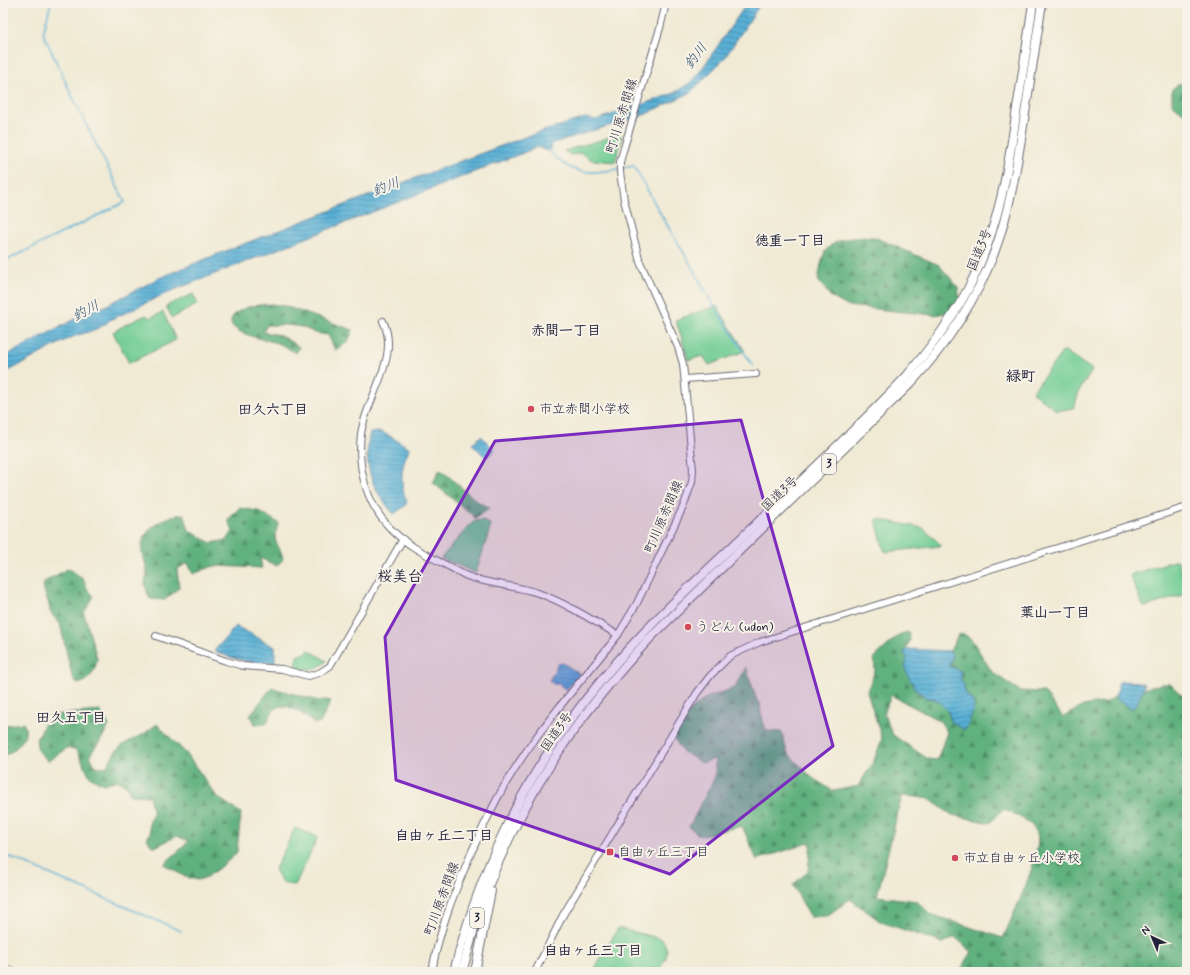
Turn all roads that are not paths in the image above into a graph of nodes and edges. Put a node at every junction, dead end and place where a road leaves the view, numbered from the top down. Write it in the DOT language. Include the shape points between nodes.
graph roads {
  1 [pos="666,3"];
  2 [pos="1033,3"];
  3 [pos="1042,3"];
  4 [pos="383,321"];
  5 [pos="756,374"];
  6 [pos="685,379"];
  7 [pos="1187,507"];
  8 [pos="403,539"];
  9 [pos="618,635"];
  10 [pos="156,636"];
  11 [pos="497,865"];
  12 [pos="3,967"];
  13 [pos="15,972"];
  14 [pos="432,972"];
  15 [pos="454,972"];
  16 [pos="462,972"];
  17 [pos="475,972"];
  18 [pos="535,972"];
  1 -- 6 [label="street, 町川原赤間線" via="620,162 620,172 624,200 640,262 678,347"];
  2 -- 15 [label="highway, 国道3号 / 3" via="1011,154 998,213 978,269 959,305 938,338 905,378 674,603 614,665 586,700 548,752 501,837 467,923"];
  3 -- 11 [label="highway, 国道3号 / 3" via="1015,174 1001,233 977,290 955,328 934,358 909,385 679,609 611,681 554,757 520,816"];
  4 -- 8 [label="street" via="388,336 388,352 364,420 359,452 364,484 369,496 382,519"];
  5 -- 6 [label="street"];
  6 -- 9 [label="street, 町川原赤間線" via="692,482 686,501 640,598"];
  7 -- 18 [label="street" via="792,631 730,656 697,693 563,915"];
  8 -- 9 [label="street" via="432,558 468,576 544,596 564,604"];
  8 -- 10 [label="street" via="330,666 319,673 308,676 290,670 243,666"];
  9 -- 14 [label="street, 町川原赤間線" via="529,748 495,802 442,924"];
  11 -- 16 [label="highway, 国道3号 / 3" via="475,925"];
  11 -- 17 [label="highway"];
  12 -- 13 [label="street"];
}
